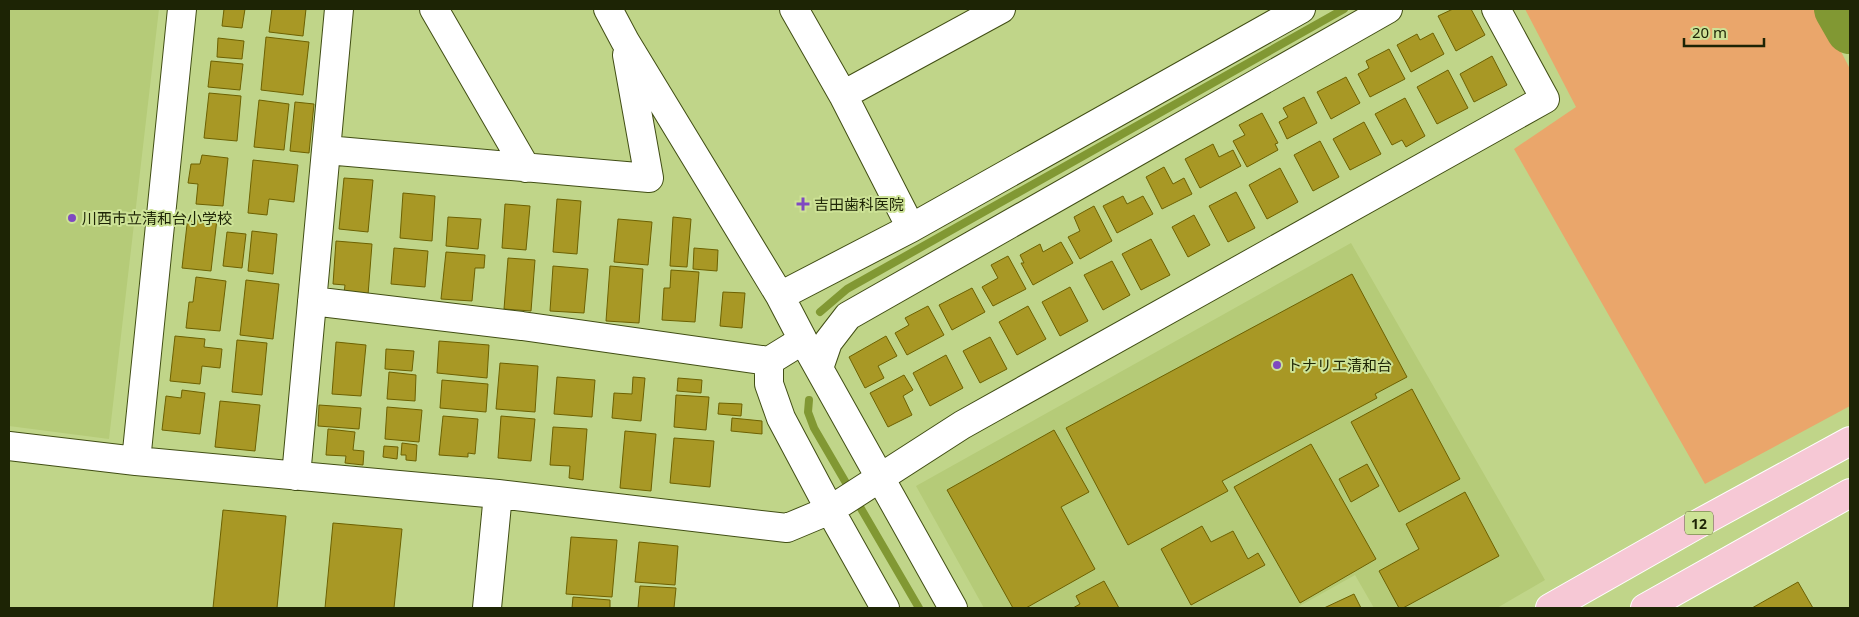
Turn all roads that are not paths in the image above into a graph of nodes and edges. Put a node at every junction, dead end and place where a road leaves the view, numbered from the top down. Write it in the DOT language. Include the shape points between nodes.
graph roads {
  1 [pos="182,9"];
  2 [pos="339,9"];
  3 [pos="434,9"];
  4 [pos="608,9"];
  5 [pos="794,9"];
  6 [pos="1000,9"];
  7 [pos="1301,9"];
  8 [pos="1388,9"];
  9 [pos="1496,9"];
  10 [pos="625,41"];
  11 [pos="843,95"];
  12 [pos="326,150"];
  13 [pos="526,168"];
  14 [pos="912,228"];
  15 [pos="780,296"];
  16 [pos="312,301"];
  17 [pos="803,340"];
  18 [pos="769,361"];
  19 [pos="819,368"];
  20 [pos="1850,441"];
  21 [pos="9,446"];
  22 [pos="136,461"];
  23 [pos="296,476"];
  24 [pos="874,483"];
  25 [pos="1850,493"];
  26 [pos="498,494"];
  27 [pos="834,508"];
  28 [pos="487,608"];
  29 [pos="885,608"];
  30 [pos="953,608"];
  31 [pos="1550,608"];
  32 [pos="1645,608"];
  1 -- 22 [label="street"];
  2 -- 12 [label="street"];
  3 -- 13 [label="street"];
  4 -- 10 [label="street"];
  5 -- 11 [label="street"];
  6 -- 11 [label="street"];
  7 -- 14 [label="street"];
  8 -- 19 [label="street" via="848,316 828,342"];
  9 -- 24 [label="street" via="1545,99 962,426"];
  10 -- 13 [label="street" via="649,178"];
  10 -- 15 [label="street"];
  11 -- 14 [label="street"];
  12 -- 13 [label="street"];
  12 -- 16 [label="street"];
  14 -- 15 [label="street"];
  15 -- 17 [label="street"];
  16 -- 18 [label="street" via="522,326"];
  16 -- 23 [label="street"];
  17 -- 18 [label="street"];
  17 -- 19 [label="street"];
  18 -- 27 [label="street" via="769,384 781,418"];
  19 -- 24 [label="street"];
  20 -- 31 [label="main road, 12"];
  21 -- 22 [label="street"];
  22 -- 23 [label="street"];
  23 -- 26 [label="street"];
  24 -- 27 [label="street"];
  24 -- 30 [label="street"];
  25 -- 32 [label="main road"];
  26 -- 27 [label="street" via="787,528"];
  26 -- 28 [label="street"];
  27 -- 29 [label="street"];
}
